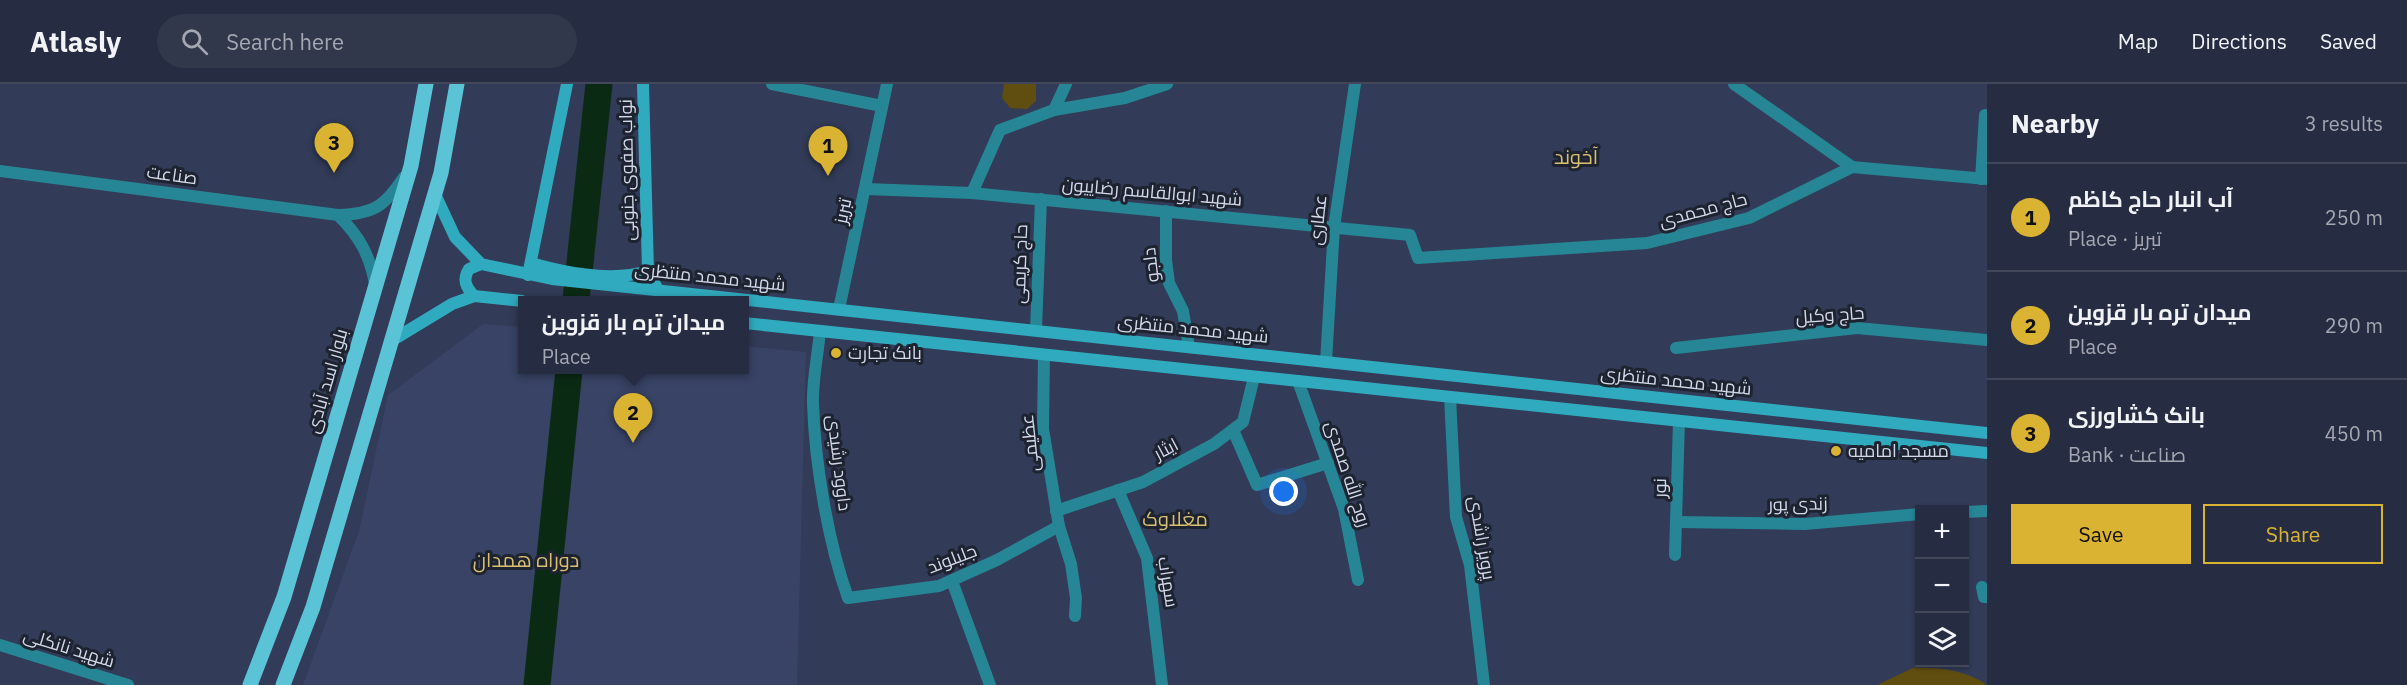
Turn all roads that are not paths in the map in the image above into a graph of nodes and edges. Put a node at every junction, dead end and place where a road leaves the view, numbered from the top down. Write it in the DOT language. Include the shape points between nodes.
graph roads {
  1 [pos="426,84"];
  2 [pos="457,84"];
  3 [pos="567,84"];
  4 [pos="643,84"];
  5 [pos="772,84"];
  6 [pos="886,84"];
  7 [pos="1066,84"];
  8 [pos="1167,84"];
  9 [pos="1355,84"];
  10 [pos="1735,84"];
  11 [pos="882,106"];
  12 [pos="1054,110"];
  13 [pos="1985,115"];
  14 [pos="411,166"];
  15 [pos="1852,166"];
  16 [pos="0,171"];
  17 [pos="1984,179"];
  18 [pos="866,189"];
  19 [pos="972,193"];
  20 [pos="435,194"];
  21 [pos="1041,199"];
  22 [pos="1166,212"];
  23 [pos="339,216"];
  24 [pos="1334,227"];
  25 [pos="1419,258"];
  26 [pos="481,264"];
  27 [pos="530,269"];
  28 [pos="648,271"];
  29 [pos="630,282"];
  30 [pos="375,287"];
  31 [pos="658,290"];
  32 [pos="474,296"];
  33 [pos="715,296"];
  34 [pos="749,300"];
  35 [pos="518,301"];
  36 [pos="839,309"];
  37 [pos="749,324"];
  38 [pos="1036,330"];
  39 [pos="820,332"];
  40 [pos="1987,340"];
  41 [pos="391,341"];
  42 [pos="1189,347"];
  43 [pos="1676,348"];
  44 [pos="1044,355"];
  45 [pos="1326,362"];
  46 [pos="1254,377"];
  47 [pos="1298,381"];
  48 [pos="1450,397"];
  49 [pos="1679,421"];
  50 [pos="1233,430"];
  51 [pos="1987,433"];
  52 [pos="1987,453"];
  53 [pos="1328,463"];
  54 [pos="1118,490"];
  55 [pos="1056,511"];
  56 [pos="1987,511"];
  57 [pos="1969,512"];
  58 [pos="1915,514"];
  59 [pos="1678,522"];
  60 [pos="1059,526"];
  61 [pos="1675,555"];
  62 [pos="952,580"];
  63 [pos="1358,580"];
  64 [pos="848,598"];
  65 [pos="1076,616"];
  66 [pos="0,645"];
  67 [pos="288,683"];
  68 [pos="128,685"];
  69 [pos="250,685"];
  70 [pos="990,685"];
  71 [pos="1162,685"];
  72 [pos="1484,685"];
  1 -- 14 [label="main road, بلوار اسد آبادی"];
  2 -- 20 [label="main road"];
  3 -- 27 [label="main road"];
  4 -- 28 [label="main road, نواب صفوی جنوبی"];
  5 -- 11 [label="street"];
  6 -- 11 [label="street, تبریز"];
  7 -- 12 [label="street"];
  8 -- 12 [label="street" via="1125,98"];
  9 -- 24 [label="street, عطاری"];
  10 -- 15 [label="street"];
  11 -- 18 [label="street, تبریز"];
  12 -- 19 [label="street" via="1000,130"];
  13 -- 17 [label="street"];
  14 -- 23 [label="street, صناعت" via="389,200 374,210"];
  14 -- 30 [label="main road, بلوار اسد آبادی"];
  15 -- 17 [label="street"];
  15 -- 25 [label="street, حاج محمدی" via="1749,219 1647,243"];
  16 -- 23 [label="street, صناعت"];
  18 -- 19 [label="street, شهید ابوالقاسم رضاییون"];
  18 -- 36 [label="street, تبریز"];
  19 -- 21 [label="street, شهید ابوالقاسم رضاییون"];
  20 -- 26 [label="main road" via="455,237"];
  20 -- 41 [label="main road"];
  21 -- 22 [label="street, شهید ابوالقاسم رضاییون"];
  21 -- 38 [label="street, حاج کریمی"];
  22 -- 24 [label="street, شهید ابوالقاسم رضاییون"];
  22 -- 42 [label="street, دلجو" via="1169,283 1183,311"];
  23 -- 30 [label="street" via="365,247"];
  24 -- 25 [label="street, شهید ابوالقاسم رضاییون" via="1410,235"];
  24 -- 45 [label="street, عطاری"];
  26 -- 27 [label="main road, شهید محمد منتظری"];
  26 -- 32 [label="main road" via="469,269 465,278"];
  27 -- 29 [label="main road, شهید محمد منتظری"];
  28 -- 29 [label="main road"];
  28 -- 31 [label="main road, نواب صفوی جنوبی"];
  29 -- 31 [label="main road, شهید محمد منتظری"];
  30 -- 69 [label="main road, بلوار اسد آبادی" via="284,597"];
  31 -- 33 [label="main road, شهید محمد منتظری"];
  32 -- 35 [label="main road"];
  32 -- 41 [label="main road" via="452,304"];
  34 -- 36 [label="main road, شهید محمد منتظری"];
  36 -- 38 [label="main road, شهید محمد منتظری"];
  37 -- 39 [label="main road"];
  38 -- 42 [label="main road, شهید محمد منتظری"];
  39 -- 44 [label="main road"];
  39 -- 64 [label="street, داوود رشیدی" via="813,403 836,563"];
  40 -- 43 [label="street, حاج وکیل" via="1857,328"];
  41 -- 67 [label="main road"];
  42 -- 45 [label="main road, شهید محمد منتظری"];
  44 -- 46 [label="main road"];
  44 -- 55 [label="street, عظیمی" via="1043,429"];
  45 -- 51 [label="main road, شهید محمد منتظری"];
  46 -- 47 [label="main road"];
  46 -- 50 [label="street, ایثار" via="1244,422"];
  47 -- 48 [label="main road"];
  47 -- 53 [label="street, روح الله صمدی"];
  48 -- 49 [label="main road"];
  48 -- 72 [label="street, پرویز راشدی" via="1456,517 1470,565"];
  49 -- 52 [label="main road"];
  49 -- 59 [label="street, نور"];
  50 -- 53 [label="street" via="1257,485"];
  50 -- 54 [label="street, ایثار" via="1143,482"];
  53 -- 63 [label="street, روح الله صمدی" via="1344,509"];
  54 -- 55 [label="street, ایثار"];
  54 -- 71 [label="street, سهراب" via="1147,558"];
  55 -- 60 [label="street, عظیمی"];
  56 -- 57 [label="street"];
  58 -- 59 [label="street, زندی پور" via="1805,524"];
  59 -- 61 [label="street, نور"];
  60 -- 62 [label="street, جلیلوند"];
  60 -- 65 [label="street, عظیمی" via="1071,564"];
  62 -- 64 [label="street, جلیلوند" via="939,586"];
  62 -- 70 [label="street"];
  66 -- 68 [label="street, شهید نانکلی"];
}
